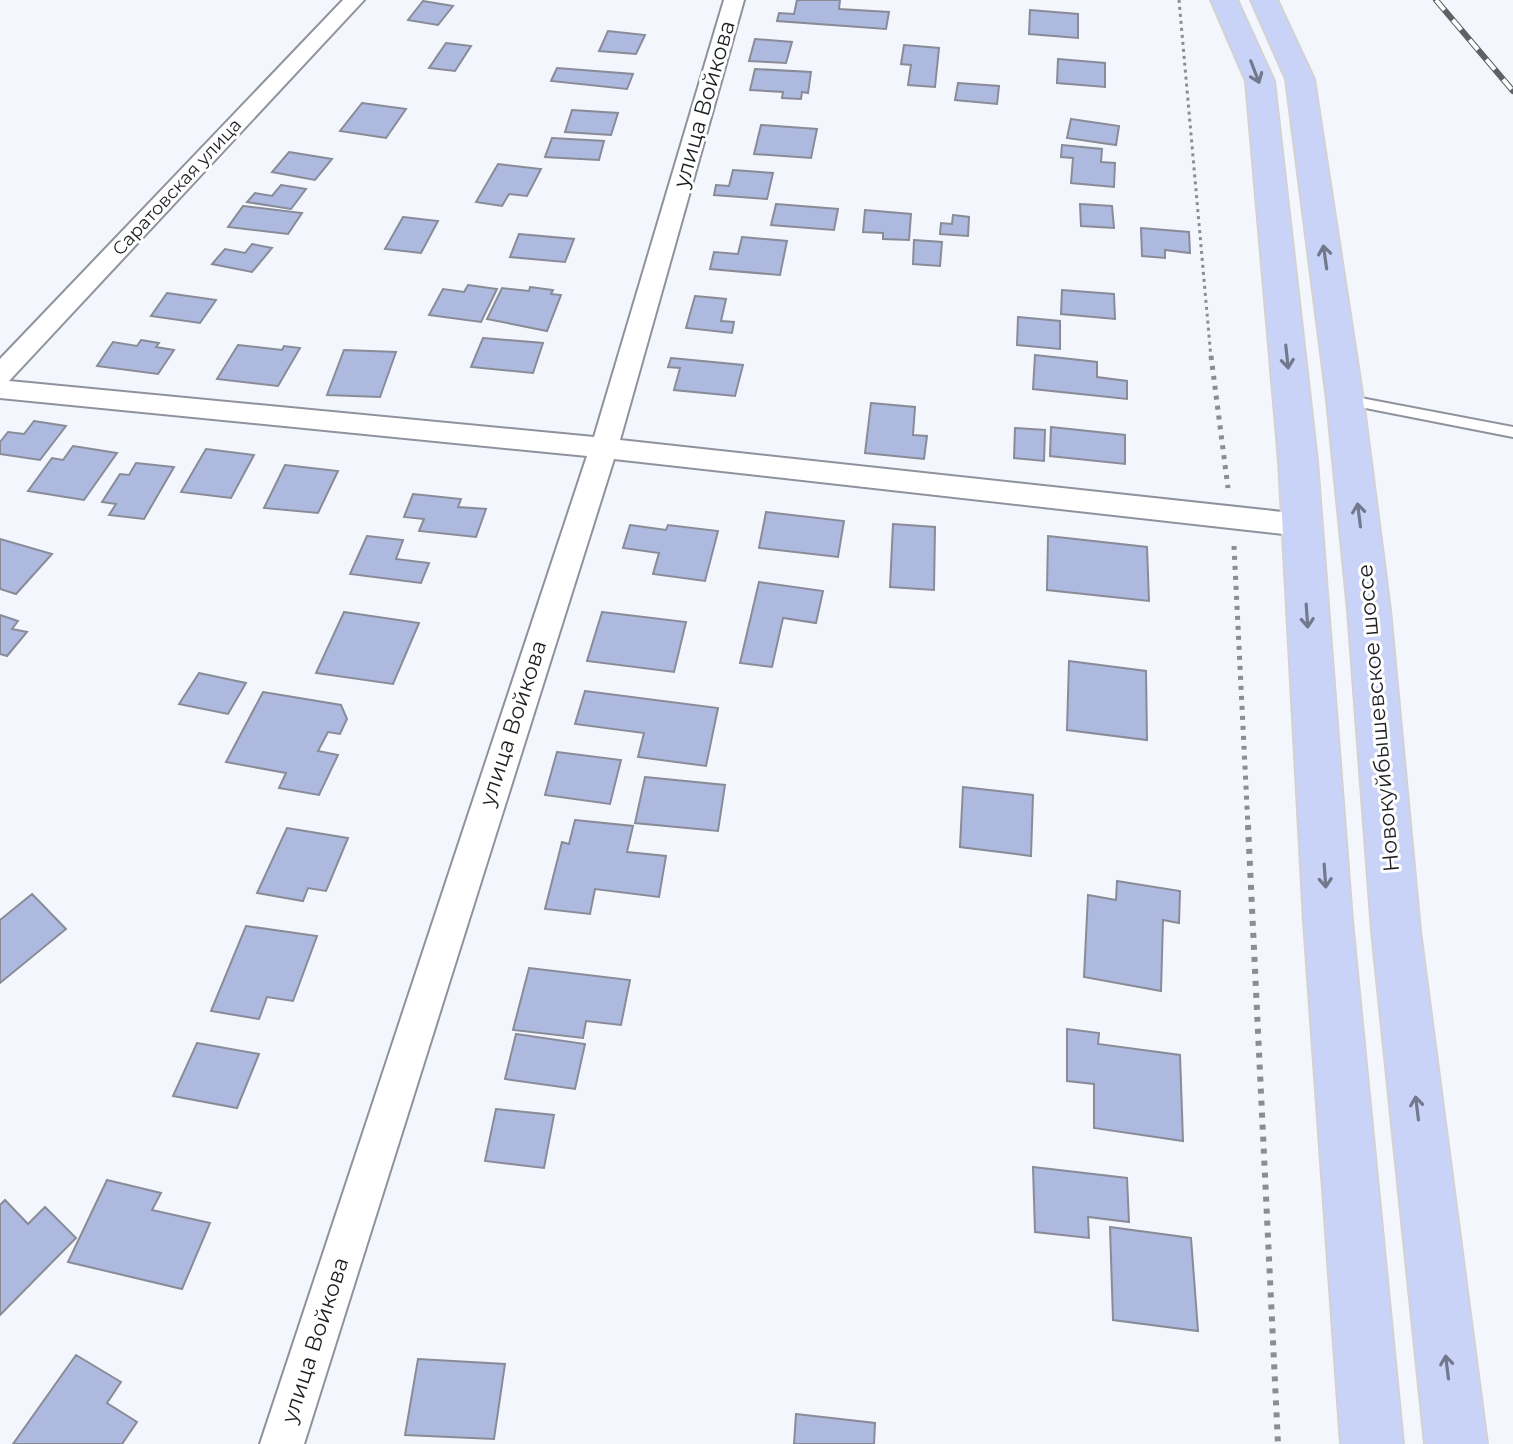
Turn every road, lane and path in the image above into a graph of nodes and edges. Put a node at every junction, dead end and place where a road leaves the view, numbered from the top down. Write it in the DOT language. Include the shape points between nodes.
graph roads {
  1 [pos="354,0"];
  2 [pos="734,0"];
  3 [pos="1179,0"];
  4 [pos="1224,0"];
  5 [pos="1264,0"];
  6 [pos="0,375"];
  7 [pos="0,389"];
  8 [pos="1345,400"];
  9 [pos="1513,432"];
  10 [pos="604,448"];
  11 [pos="1233,517"];
  12 [pos="1301,525"];
  13 [pos="282,1444"];
  14 [pos="1278,1444"];
  15 [pos="1372,1444"];
  16 [pos="1456,1444"];
  1 -- 6 [label="street, Саратовская улица"];
  2 -- 10 [label="street, улица Войкова"];
  3 -- 11 [label="path" via="1213,380"];
  4 -- 12 [label="main road, one-way" via="1260,81"];
  8 -- 5 [label="main road, Новокуйбышевское шоссе, one-way" via="1300,79"];
  7 -- 10 [label="street"];
  8 -- 9 [label="lane"];
  16 -- 8 [label="main road, Новокуйбышевское шоссе, one-way" via="1396,931"];
  10 -- 11 [label="street"];
  10 -- 13 [label="street, улица Войкова"];
  11 -- 12 [label="street"];
  11 -- 14 [label="path"];
  12 -- 15 [label="main road, one-way"];
}
